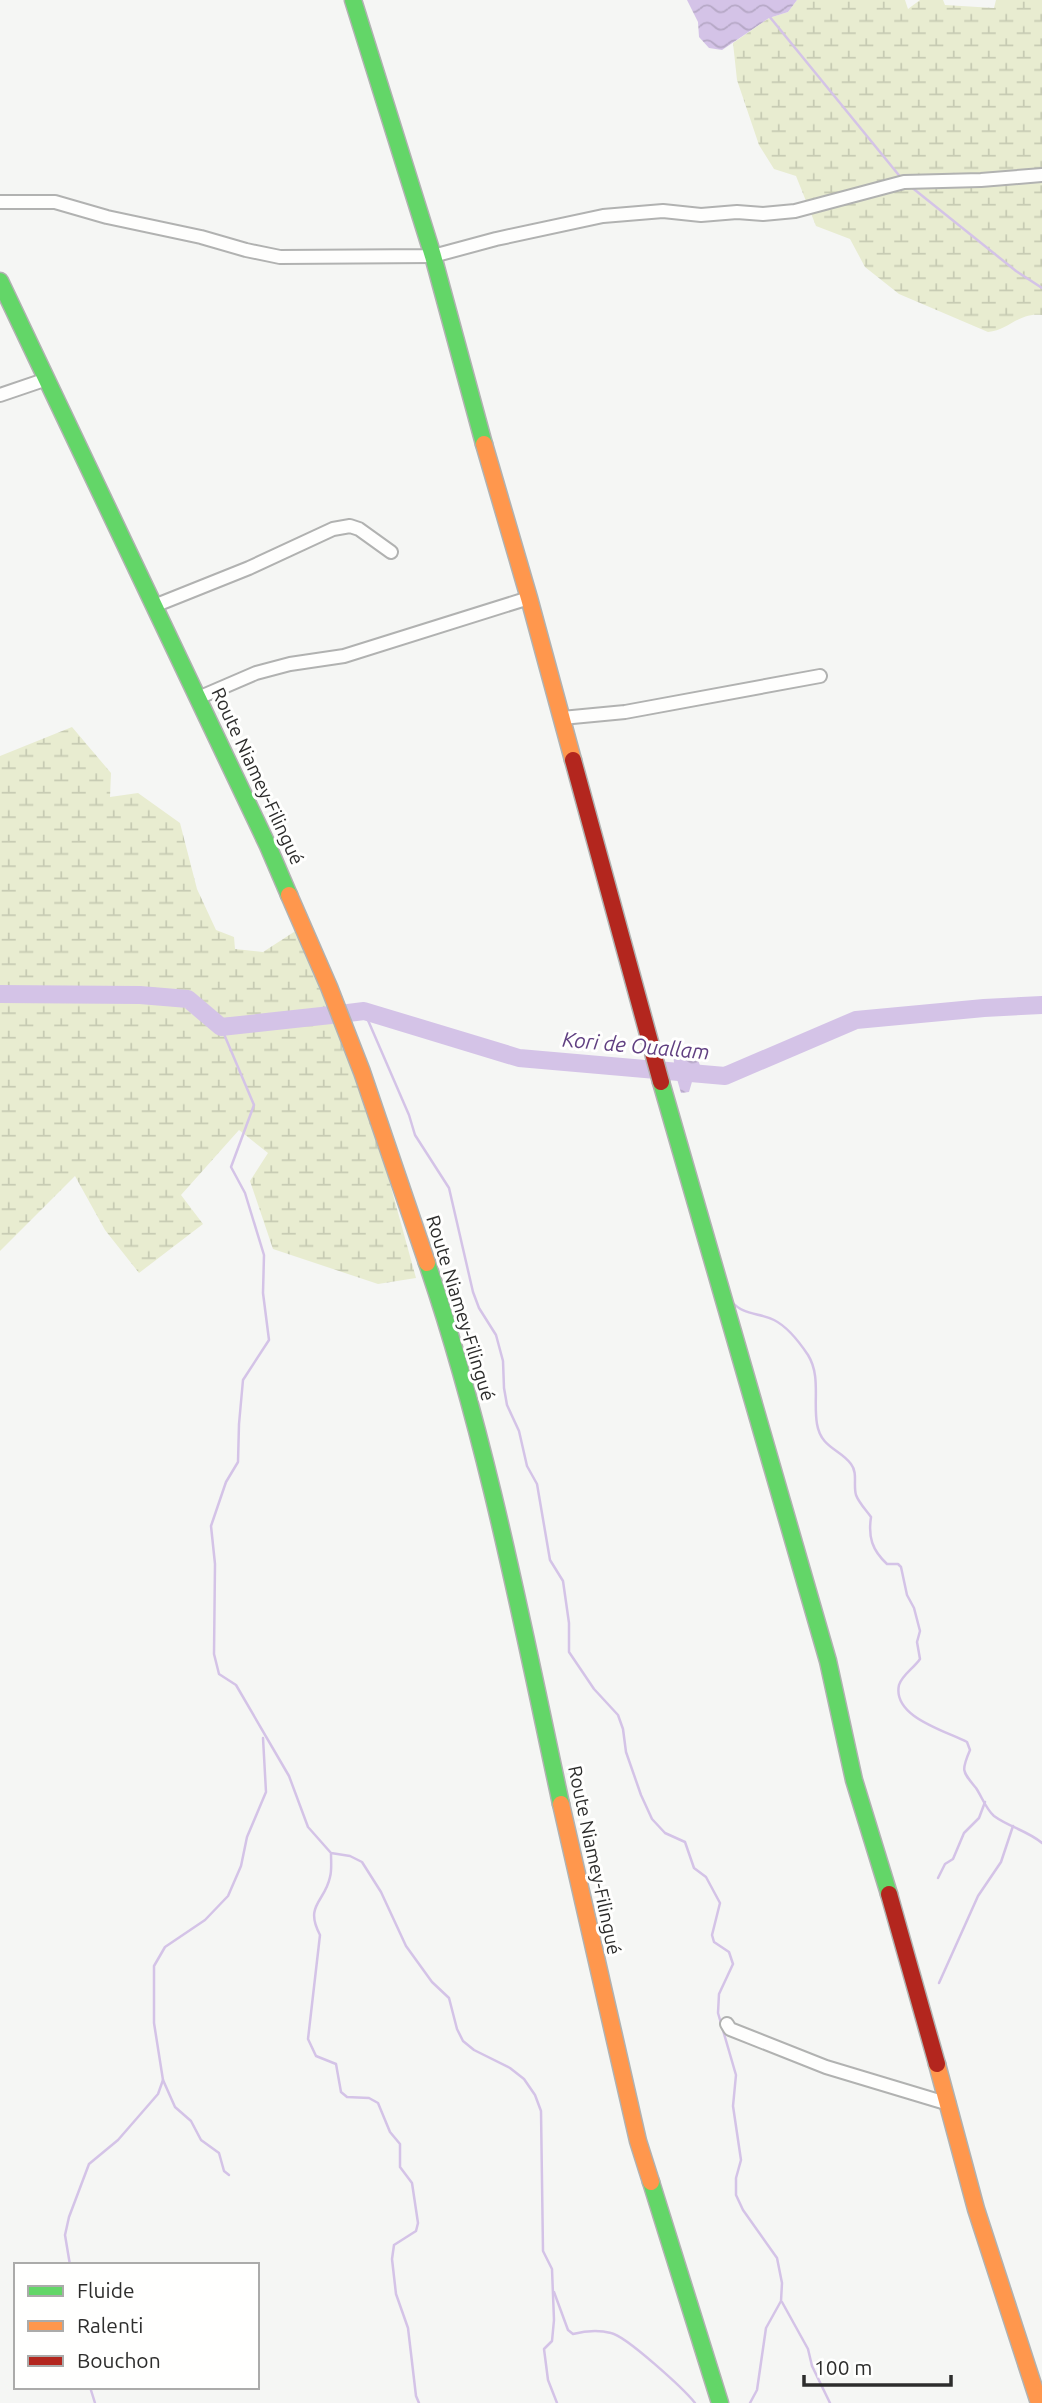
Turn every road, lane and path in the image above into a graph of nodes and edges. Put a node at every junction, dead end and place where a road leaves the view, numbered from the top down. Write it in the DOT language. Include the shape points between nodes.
graph roads {
  1 [pos="353,0"];
  2 [pos="1042,175"];
  3 [pos="0,202"];
  4 [pos="433,256"];
  5 [pos="0,281"];
  6 [pos="47,379"];
  7 [pos="0,395"];
  8 [pos="391,552"];
  9 [pos="529,598"];
  10 [pos="154,606"];
  11 [pos="820,676"];
  12 [pos="198,698"];
  13 [pos="562,718"];
  14 [pos="727,2024"];
  15 [pos="949,2104"];
  16 [pos="720,2403"];
  17 [pos="1039,2403"];
  1 -- 4 [label="street"];
  2 -- 4 [label="street" via="904,182 795,211 763,214 663,211 603,216"];
  3 -- 4 [label="street" via="55,202 280,257"];
  4 -- 9 [label="street"];
  5 -- 6 [label="street, Route Niamey-Filingué"];
  6 -- 7 [label="street"];
  6 -- 10 [label="street, Route Niamey-Filingué"];
  8 -- 10 [label="street" via="359,529 333,529"];
  9 -- 12 [label="street" via="344,656 256,673"];
  9 -- 13 [label="street"];
  10 -- 12 [label="street, Route Niamey-Filingué"];
  11 -- 13 [label="street" via="625,712"];
  12 -- 16 [label="street, Route Niamey-Filingué" via="329,987 443,1310 521,1619 638,2141"];
  13 -- 15 [label="street" via="688,1181 828,1661 854,1780"];
  14 -- 15 [label="street" via="826,2067"];
  15 -- 17 [label="street" via="976,2209"];
}
